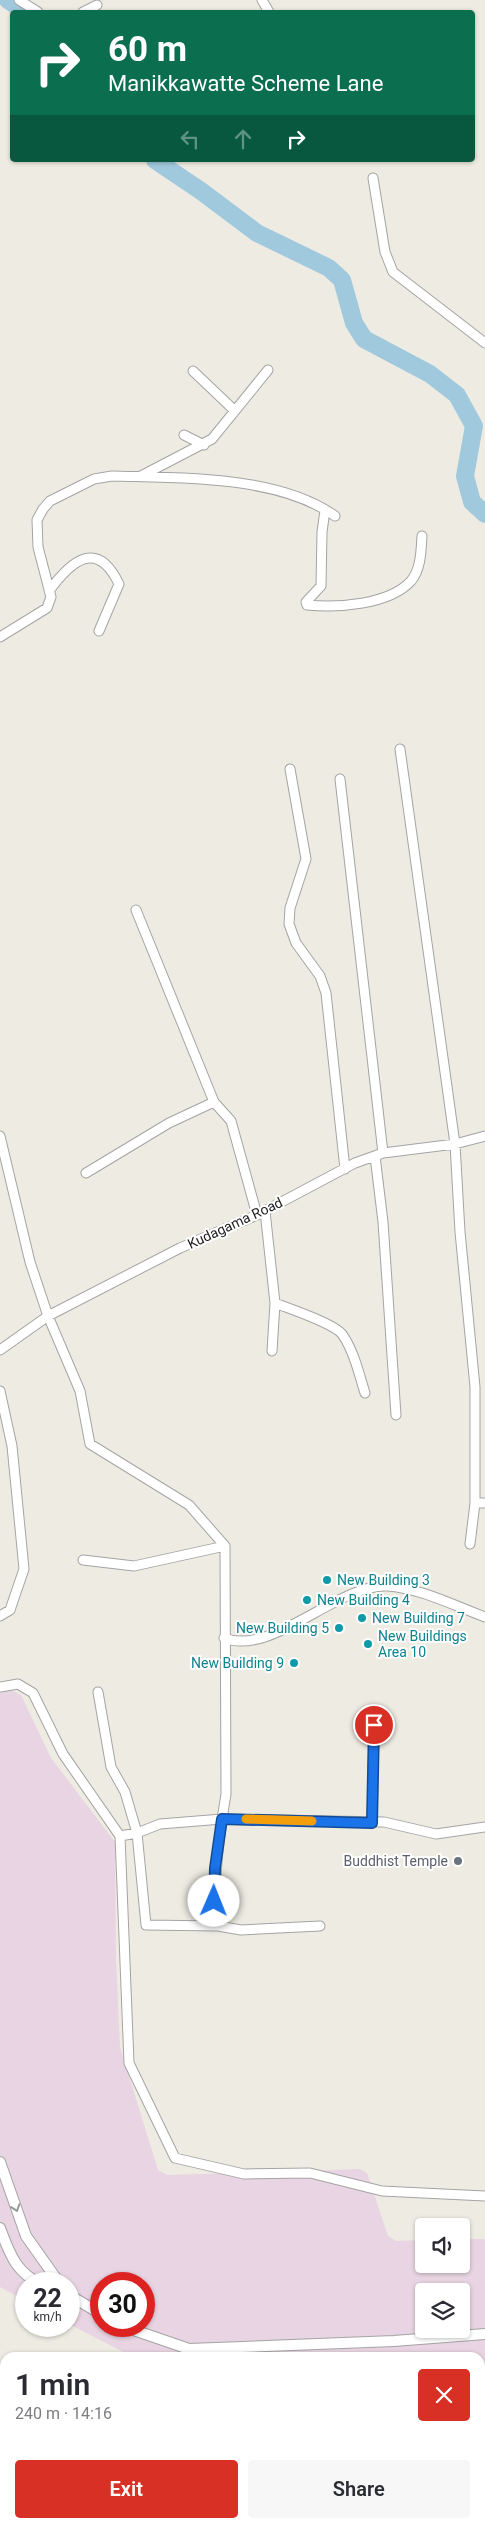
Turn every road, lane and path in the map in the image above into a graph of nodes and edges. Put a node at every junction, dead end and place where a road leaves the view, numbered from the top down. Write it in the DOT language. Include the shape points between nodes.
graph roads {
  1 [pos="18,0"];
  2 [pos="97,5"];
  3 [pos="35,10"];
  4 [pos="87,10"];
  5 [pos="373,178"];
  6 [pos="485,343"];
  7 [pos="268,370"];
  8 [pos="193,371"];
  9 [pos="235,411"];
  10 [pos="184,435"];
  11 [pos="204,445"];
  12 [pos="139,477"];
  13 [pos="325,510"];
  14 [pos="334,516"];
  15 [pos="422,536"];
  16 [pos="49,591"];
  17 [pos="99,631"];
  18 [pos="0,638"];
  19 [pos="400,750"];
  20 [pos="290,769"];
  21 [pos="340,779"];
  22 [pos="136,910"];
  23 [pos="214,1102"];
  24 [pos="0,1136"];
  25 [pos="485,1136"];
  26 [pos="455,1144"];
  27 [pos="379,1155"];
  28 [pos="345,1170"];
  29 [pos="86,1173"];
  30 [pos="261,1213"];
  31 [pos="275,1303"];
  32 [pos="48,1316"];
  33 [pos="0,1350"];
  34 [pos="272,1352"];
  35 [pos="0,1391"];
  36 [pos="365,1393"];
  37 [pos="396,1416"];
  38 [pos="475,1502"];
  39 [pos="485,1503"];
  40 [pos="470,1544"];
  41 [pos="225,1546"];
  42 [pos="84,1560"];
  43 [pos="0,1616"];
  44 [pos="485,1617"];
  45 [pos="224,1638"];
  46 [pos="0,1687"];
  47 [pos="98,1692"];
  48 [pos="374,1725"];
  49 [pos="222,1819"];
  50 [pos="372,1823"];
  51 [pos="485,1827"];
  52 [pos="138,1833"];
  53 [pos="120,1836"];
  54 [pos="218,1926"];
  55 [pos="320,1926"];
  56 [pos="0,2162"];
  57 [pos="484,2193"];
  58 [pos="0,2228"];
  59 [pos="24,2272"];
  60 [pos="52,2272"];
  61 [pos="485,2334"];
  62 [pos="154,2337"];
  1 -- 3 [label="street"];
  2 -- 4 [label="street"];
  5 -- 6 [label="street" via="385,252 393,272"];
  7 -- 9 [label="street"];
  8 -- 9 [label="street"];
  9 -- 11 [label="street"];
  10 -- 11 [label="street"];
  11 -- 12 [label="street"];
  12 -- 13 [label="street" via="232,481 273,489"];
  12 -- 16 [label="street" via="112,476 94,480 50,501 37,520 38,547"];
  13 -- 14 [label="street"];
  13 -- 15 [label="street" via="321,586 306,602 308,605 331,607 368,602 393,592 410,581 420,562"];
  16 -- 17 [label="street" via="74,562 90,557 102,560 113,571 119,584"];
  16 -- 18 [label="street" via="51,597 47,608"];
  19 -- 26 [label="street"];
  20 -- 28 [label="street" via="306,859 290,908 289,924 296,943 320,976 326,993"];
  21 -- 27 [label="street"];
  22 -- 23 [label="street"];
  23 -- 29 [label="street" via="169,1122"];
  23 -- 30 [label="street" via="232,1121"];
  24 -- 32 [label="street" via="30,1262"];
  25 -- 26 [label="street, Kudagama Road"];
  26 -- 27 [label="street, Kudagama Road"];
  26 -- 38 [label="street" via="475,1387"];
  27 -- 28 [label="street, Kudagama Road"];
  27 -- 37 [label="street"];
  28 -- 30 [label="street, Kudagama Road"];
  30 -- 31 [label="street"];
  30 -- 32 [label="street, Kudagama Road" via="180,1248"];
  31 -- 34 [label="street"];
  31 -- 36 [label="street" via="315,1318 341,1333"];
  32 -- 33 [label="street, Kudagama Road"];
  32 -- 41 [label="street" via="80,1391 90,1444 189,1505"];
  35 -- 43 [label="street" via="12,1446 24,1569 10,1610"];
  38 -- 39 [label="street"];
  38 -- 40 [label="street"];
  41 -- 42 [label="street" via="134,1566"];
  41 -- 45 [label="street"];
  44 -- 45 [label="street" via="419,1593 388,1586 347,1596 275,1634 235,1642"];
  45 -- 49 [label="street" via="226,1794"];
  46 -- 53 [label="street" via="18,1684 33,1693 62,1754"];
  47 -- 52 [label="street" via="111,1767 125,1792"];
  48 -- 50 [label="street"];
  49 -- 50 [label="street"];
  49 -- 52 [label="street" via="160,1824"];
  49 -- 54 [label="street" via="215,1868 214,1901"];
  50 -- 51 [label="street" via="384,1822 436,1834"];
  52 -- 53 [label="street"];
  52 -- 54 [label="street" via="146,1925"];
  53 -- 57 [label="street" via="128,2063 175,2158 244,2174 310,2173 382,2191"];
  54 -- 55 [label="street" via="241,1930"];
  56 -- 60 [label="street, one-way" via="26,2236"];
  58 -- 59 [label="street" via="10,2258"];
  61 -- 62 [label="street" via="189,2349"];
}
